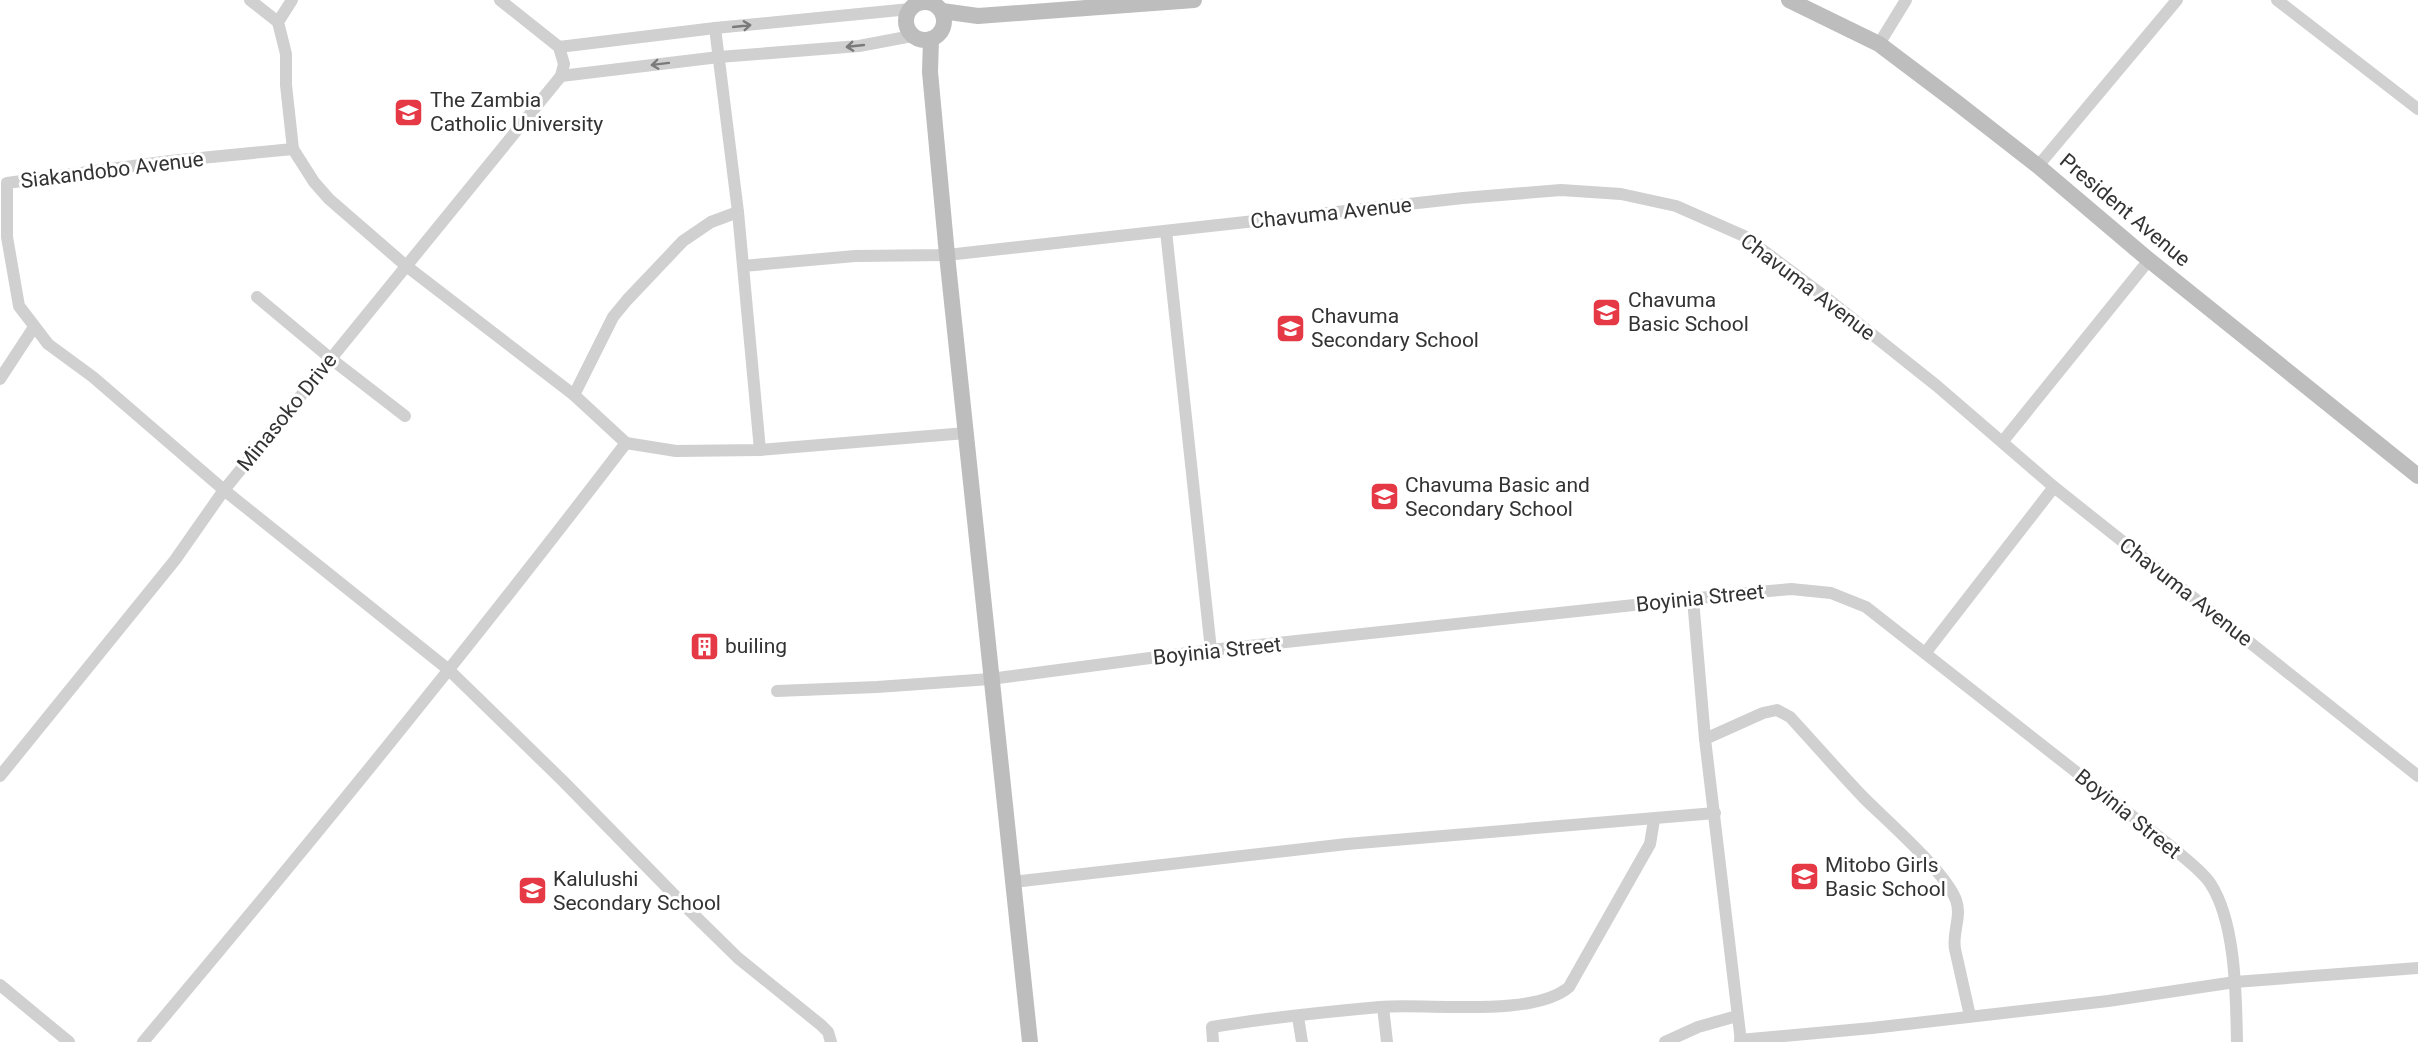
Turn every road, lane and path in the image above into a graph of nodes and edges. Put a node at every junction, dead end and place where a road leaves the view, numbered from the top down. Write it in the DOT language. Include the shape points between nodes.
graph roads {
  1 [pos="250,0"];
  2 [pos="292,0"];
  3 [pos="500,0"];
  4 [pos="1194,0"];
  5 [pos="1789,0"];
  6 [pos="1906,0"];
  7 [pos="2177,0"];
  8 [pos="2277,0"];
  9 [pos="924,4"];
  10 [pos="978,16"];
  11 [pos="279,22"];
  12 [pos="715,28"];
  13 [pos="926,36"];
  14 [pos="1879,44"];
  15 [pos="559,47"];
  16 [pos="719,57"];
  17 [pos="561,76"];
  18 [pos="2418,109"];
  19 [pos="293,149"];
  20 [pos="2038,166"];
  21 [pos="4,183"];
  22 [pos="738,212"];
  23 [pos="1166,231"];
  24 [pos="947,255"];
  25 [pos="2149,260"];
  26 [pos="405,265"];
  27 [pos="743,266"];
  28 [pos="257,297"];
  29 [pos="33,327"];
  30 [pos="330,358"];
  31 [pos="0,379"];
  32 [pos="574,395"];
  33 [pos="405,416"];
  34 [pos="966,433"];
  35 [pos="2003,441"];
  36 [pos="626,443"];
  37 [pos="760,450"];
  38 [pos="2418,476"];
  39 [pos="2054,487"];
  40 [pos="224,490"];
  41 [pos="1693,599"];
  42 [pos="1212,650"];
  43 [pos="1926,652"];
  44 [pos="449,670"];
  45 [pos="990,679"];
  46 [pos="777,691"];
  47 [pos="1705,740"];
  48 [pos="0,776"];
  49 [pos="2418,776"];
  50 [pos="1714,813"];
  51 [pos="1654,820"];
  52 [pos="1013,882"];
  53 [pos="2418,968"];
  54 [pos="2235,982"];
  55 [pos="0,985"];
  56 [pos="1383,1006"];
  57 [pos="1737,1016"];
  58 [pos="1970,1016"];
  59 [pos="1299,1017"];
  60 [pos="1740,1041"];
  61 [pos="69,1042"];
  62 [pos="143,1042"];
  63 [pos="831,1042"];
  64 [pos="1030,1042"];
  65 [pos="1213,1042"];
  66 [pos="1302,1042"];
  67 [pos="1387,1042"];
  68 [pos="1665,1042"];
  69 [pos="2237,1042"];
  1 -- 11 [label="street"];
  2 -- 11 [label="street"];
  3 -- 15 [label="street"];
  4 -- 10 [label="street"];
  5 -- 14 [label="street, President Avenue"];
  6 -- 14 [label="street"];
  7 -- 20 [label="street"];
  8 -- 18 [label="street"];
  9 -- 10 [label="street"];
  12 -- 9 [label="street, one-way"];
  9 -- 13 [label="street" via="906,22"];
  9 -- 13 [label="street" via="944,24"];
  10 -- 13 [label="street"];
  11 -- 19 [label="street" via="286,54"];
  12 -- 15 [label="street"];
  12 -- 16 [label="street"];
  13 -- 16 [label="street, one-way" via="859,46"];
  13 -- 24 [label="street"];
  14 -- 20 [label="street, President Avenue"];
  15 -- 17 [label="street" via="564,64"];
  16 -- 17 [label="street, one-way"];
  16 -- 22 [label="street"];
  17 -- 26 [label="street, Minasoko Drive"];
  19 -- 21 [label="street, Siakandobo Avenue"];
  19 -- 26 [label="street" via="329,199"];
  20 -- 25 [label="street, President Avenue"];
  21 -- 29 [label="street, Siakandobo Avenue" via="16,293 19,306"];
  22 -- 27 [label="street"];
  22 -- 32 [label="street" via="711,222 683,241 627,300 614,317"];
  23 -- 24 [label="street, Chavuma Avenue"];
  23 -- 35 [label="street, Chavuma Avenue" via="1561,190 1621,194 1676,206 1744,236"];
  23 -- 42 [label="street"];
  24 -- 27 [label="street, Chavuma Avenue" via="855,256"];
  24 -- 34 [label="street"];
  25 -- 35 [label="street"];
  25 -- 38 [label="street, President Avenue"];
  26 -- 30 [label="street, Minasoko Drive"];
  26 -- 32 [label="street"];
  27 -- 37 [label="street"];
  28 -- 30 [label="street"];
  29 -- 31 [label="street"];
  29 -- 40 [label="street, Siakandobo Avenue" via="48,345 93,377"];
  30 -- 33 [label="street"];
  30 -- 40 [label="street, Minasoko Drive"];
  32 -- 36 [label="street"];
  34 -- 37 [label="street"];
  34 -- 45 [label="street"];
  35 -- 39 [label="street, Chavuma Avenue"];
  36 -- 37 [label="street" via="676,451"];
  36 -- 44 [label="street"];
  39 -- 43 [label="street"];
  39 -- 49 [label="street, Chavuma Avenue"];
  40 -- 44 [label="street, Siakandobo Avenue"];
  40 -- 48 [label="street, Minasoko Drive" via="175,560"];
  41 -- 42 [label="street, Boyinia Street"];
  41 -- 43 [label="street, Boyinia Street" via="1791,589 1830,593 1866,607"];
  41 -- 47 [label="street"];
  42 -- 45 [label="street, Boyinia Street"];
  43 -- 54 [label="street, Boyinia Street" via="2173,848 2209,881 2223,905"];
  44 -- 62 [label="street"];
  44 -- 63 [label="street, Siakandobo Avenue" via="738,958 821,1025"];
  45 -- 46 [label="street, Boyinia Street"];
  45 -- 52 [label="street"];
  47 -- 50 [label="street"];
  47 -- 58 [label="street" via="1763,712 1777,710 1790,717 1923,856 1952,892 1958,910 1953,939"];
  50 -- 51 [label="street"];
  50 -- 57 [label="street"];
  51 -- 52 [label="street" via="1347,844"];
  51 -- 56 [label="street" via="1645,853 1569,987 1561,994 1511,1005"];
  52 -- 64 [label="street"];
  53 -- 54 [label="street"];
  54 -- 58 [label="street"];
  54 -- 69 [label="street, Boyinia Street"];
  55 -- 61 [label="street"];
  56 -- 59 [label="street"];
  56 -- 67 [label="street"];
  57 -- 60 [label="street"];
  57 -- 68 [label="street"];
  58 -- 60 [label="street"];
  59 -- 65 [label="street" via="1212,1027"];
  59 -- 66 [label="street"];
}
